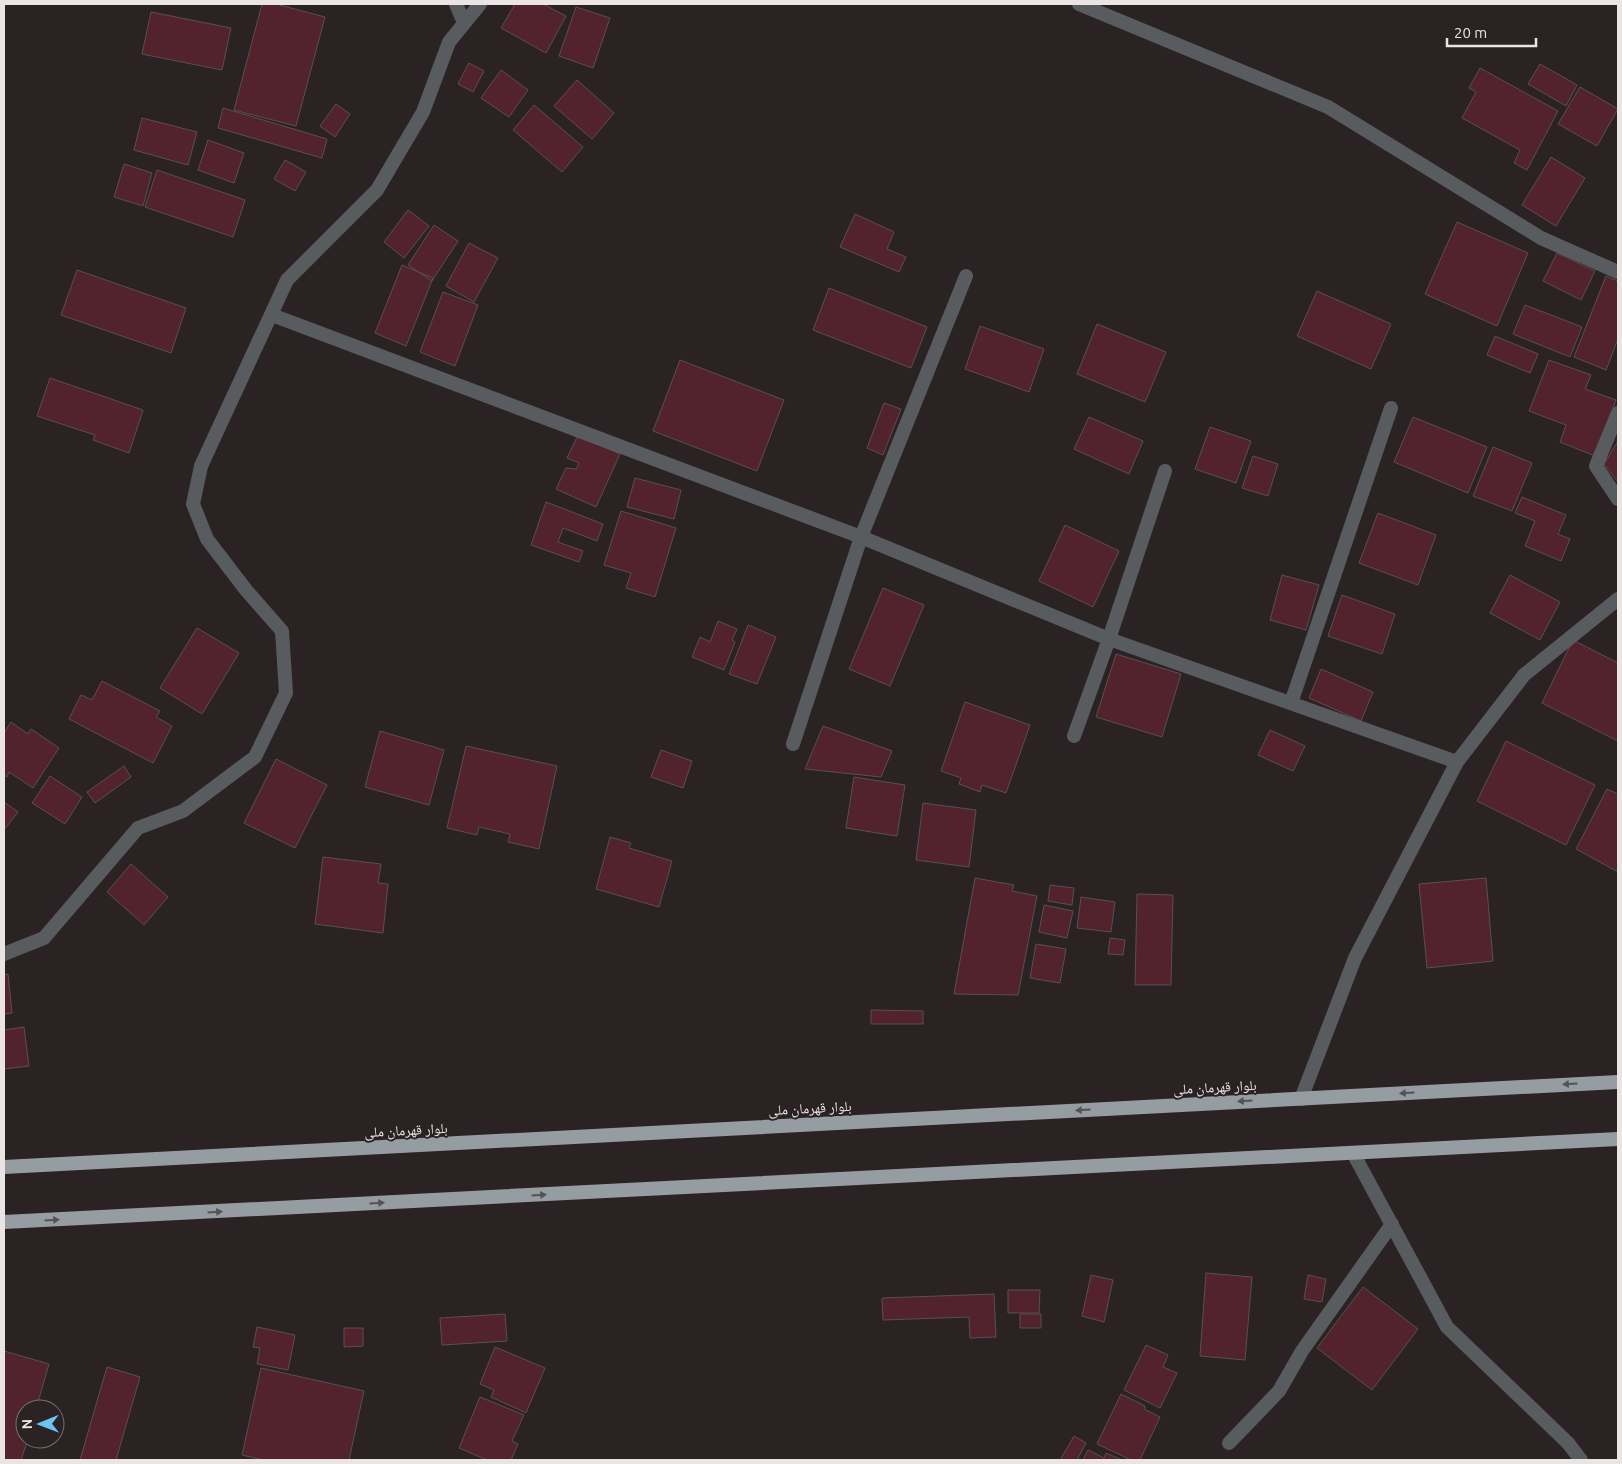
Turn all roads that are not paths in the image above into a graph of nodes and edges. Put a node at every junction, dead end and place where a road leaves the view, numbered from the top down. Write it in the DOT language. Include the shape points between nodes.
graph roads {
  1 [pos="456,4"];
  2 [pos="480,4"];
  3 [pos="1079,4"];
  4 [pos="464,23"];
  5 [pos="1618,272"];
  6 [pos="966,276"];
  7 [pos="272,315"];
  8 [pos="1391,408"];
  9 [pos="1618,413"];
  10 [pos="1165,471"];
  11 [pos="1618,499"];
  12 [pos="861,537"];
  13 [pos="1618,599"];
  14 [pos="1109,639"];
  15 [pos="1291,703"];
  16 [pos="1074,736"];
  17 [pos="793,744"];
  18 [pos="1457,762"];
  19 [pos="4,954"];
  20 [pos="1618,1082"];
  21 [pos="1301,1098"];
  22 [pos="1618,1139"];
  23 [pos="1353,1153"];
  24 [pos="4,1167"];
  25 [pos="4,1222"];
  26 [pos="1392,1224"];
  27 [pos="1229,1443"];
  28 [pos="1581,1460"];
  1 -- 4 [label="street"];
  2 -- 4 [label="street"];
  3 -- 5 [label="street" via="1328,107 1541,238"];
  4 -- 7 [label="street" via="449,42 423,112 377,190 287,280"];
  6 -- 12 [label="street"];
  7 -- 12 [label="street"];
  7 -- 19 [label="street" via="201,466 193,504 207,539 282,631 286,693 255,758 183,811 138,828 44,938"];
  8 -- 15 [label="street"];
  9 -- 11 [label="street" via="1596,466"];
  10 -- 14 [label="street"];
  12 -- 14 [label="street"];
  12 -- 17 [label="street"];
  13 -- 18 [label="street" via="1524,675"];
  14 -- 15 [label="street"];
  14 -- 16 [label="street"];
  15 -- 18 [label="street"];
  18 -- 21 [label="street" via="1355,958"];
  20 -- 21 [label="highway, بلوار قهرمان ملی, one-way"];
  21 -- 24 [label="highway, بلوار قهرمان ملی, one-way"];
  22 -- 23 [label="highway"];
  25 -- 23 [label="highway, one-way"];
  23 -- 26 [label="street"];
  26 -- 27 [label="street" via="1302,1352 1279,1391"];
  26 -- 28 [label="street" via="1447,1327 1568,1443"];
}
